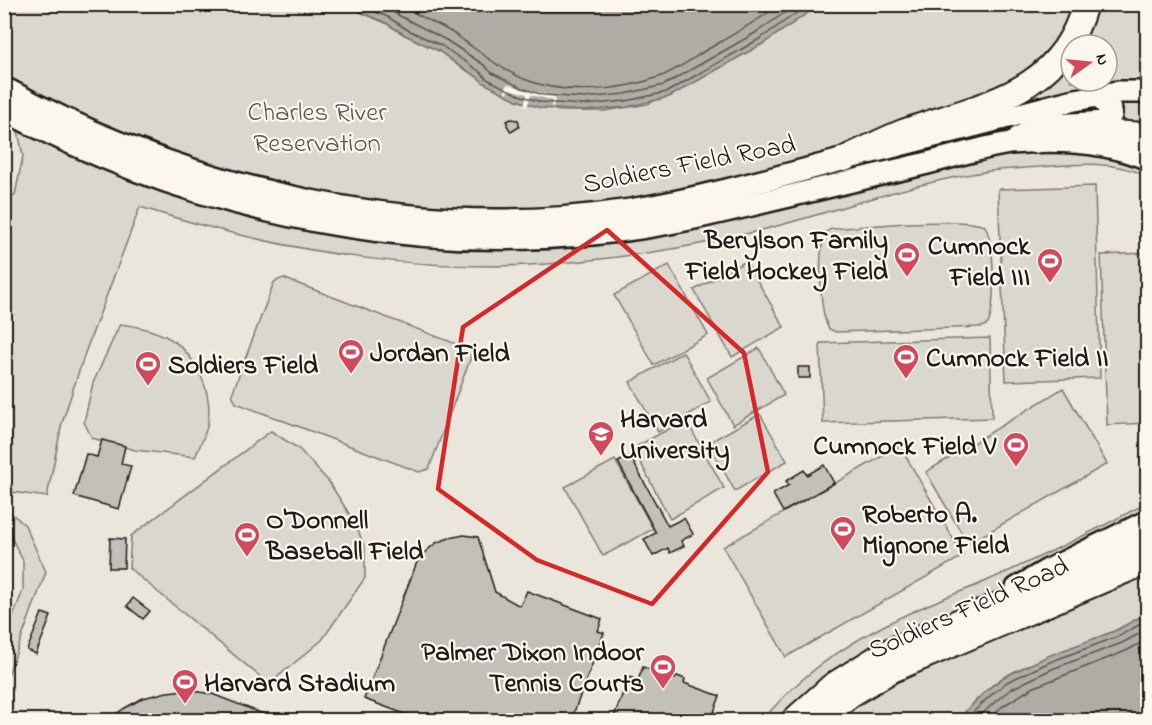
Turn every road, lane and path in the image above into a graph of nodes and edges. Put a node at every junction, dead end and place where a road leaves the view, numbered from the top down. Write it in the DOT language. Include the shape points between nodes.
graph roads {
  1 [pos="1085,4"];
  2 [pos="4,88"];
  3 [pos="1148,92"];
  4 [pos="1098,95"];
  5 [pos="4,111"];
  6 [pos="1148,135"];
  7 [pos="1034,141"];
  8 [pos="1002,145"];
  9 [pos="844,159"];
  10 [pos="1148,159"];
  11 [pos="1148,521"];
  12 [pos="1148,541"];
  13 [pos="1148,561"];
  14 [pos="969,616"];
  15 [pos="794,720"];
  16 [pos="820,720"];
  1 -- 9 [label="highway" via="1076,31 1064,50 1028,86 999,100 900,133"];
  2 -- 9 [label="main road, Soldiers Field Road" via="90,131 192,170 311,201 393,214 502,220 605,213 698,197"];
  3 -- 4 [label="main road, Soldiers Field Road"];
  4 -- 8 [label="main road" via="1111,110 1106,122 1048,126"];
  4 -- 9 [label="main road, Soldiers Field Road"];
  5 -- 8 [label="main road, Soldiers Field Road" via="100,156 187,189 246,206 362,229 480,239 569,236 658,225"];
  6 -- 7 [label="highway" via="1090,132"];
  7 -- 8 [label="main road, Soldiers Field Road"];
  7 -- 10 [label="main road, Soldiers Field Road" via="1095,144"];
  11 -- 14 [label="main road, Soldiers Field Road" via="1046,571"];
  12 -- 14 [label="highway"];
  13 -- 16 [label="highway, Soldiers Field Road" via="899,667 859,689"];
  14 -- 15 [label="highway, Soldiers Field Road" via="867,663 824,692"];
}
